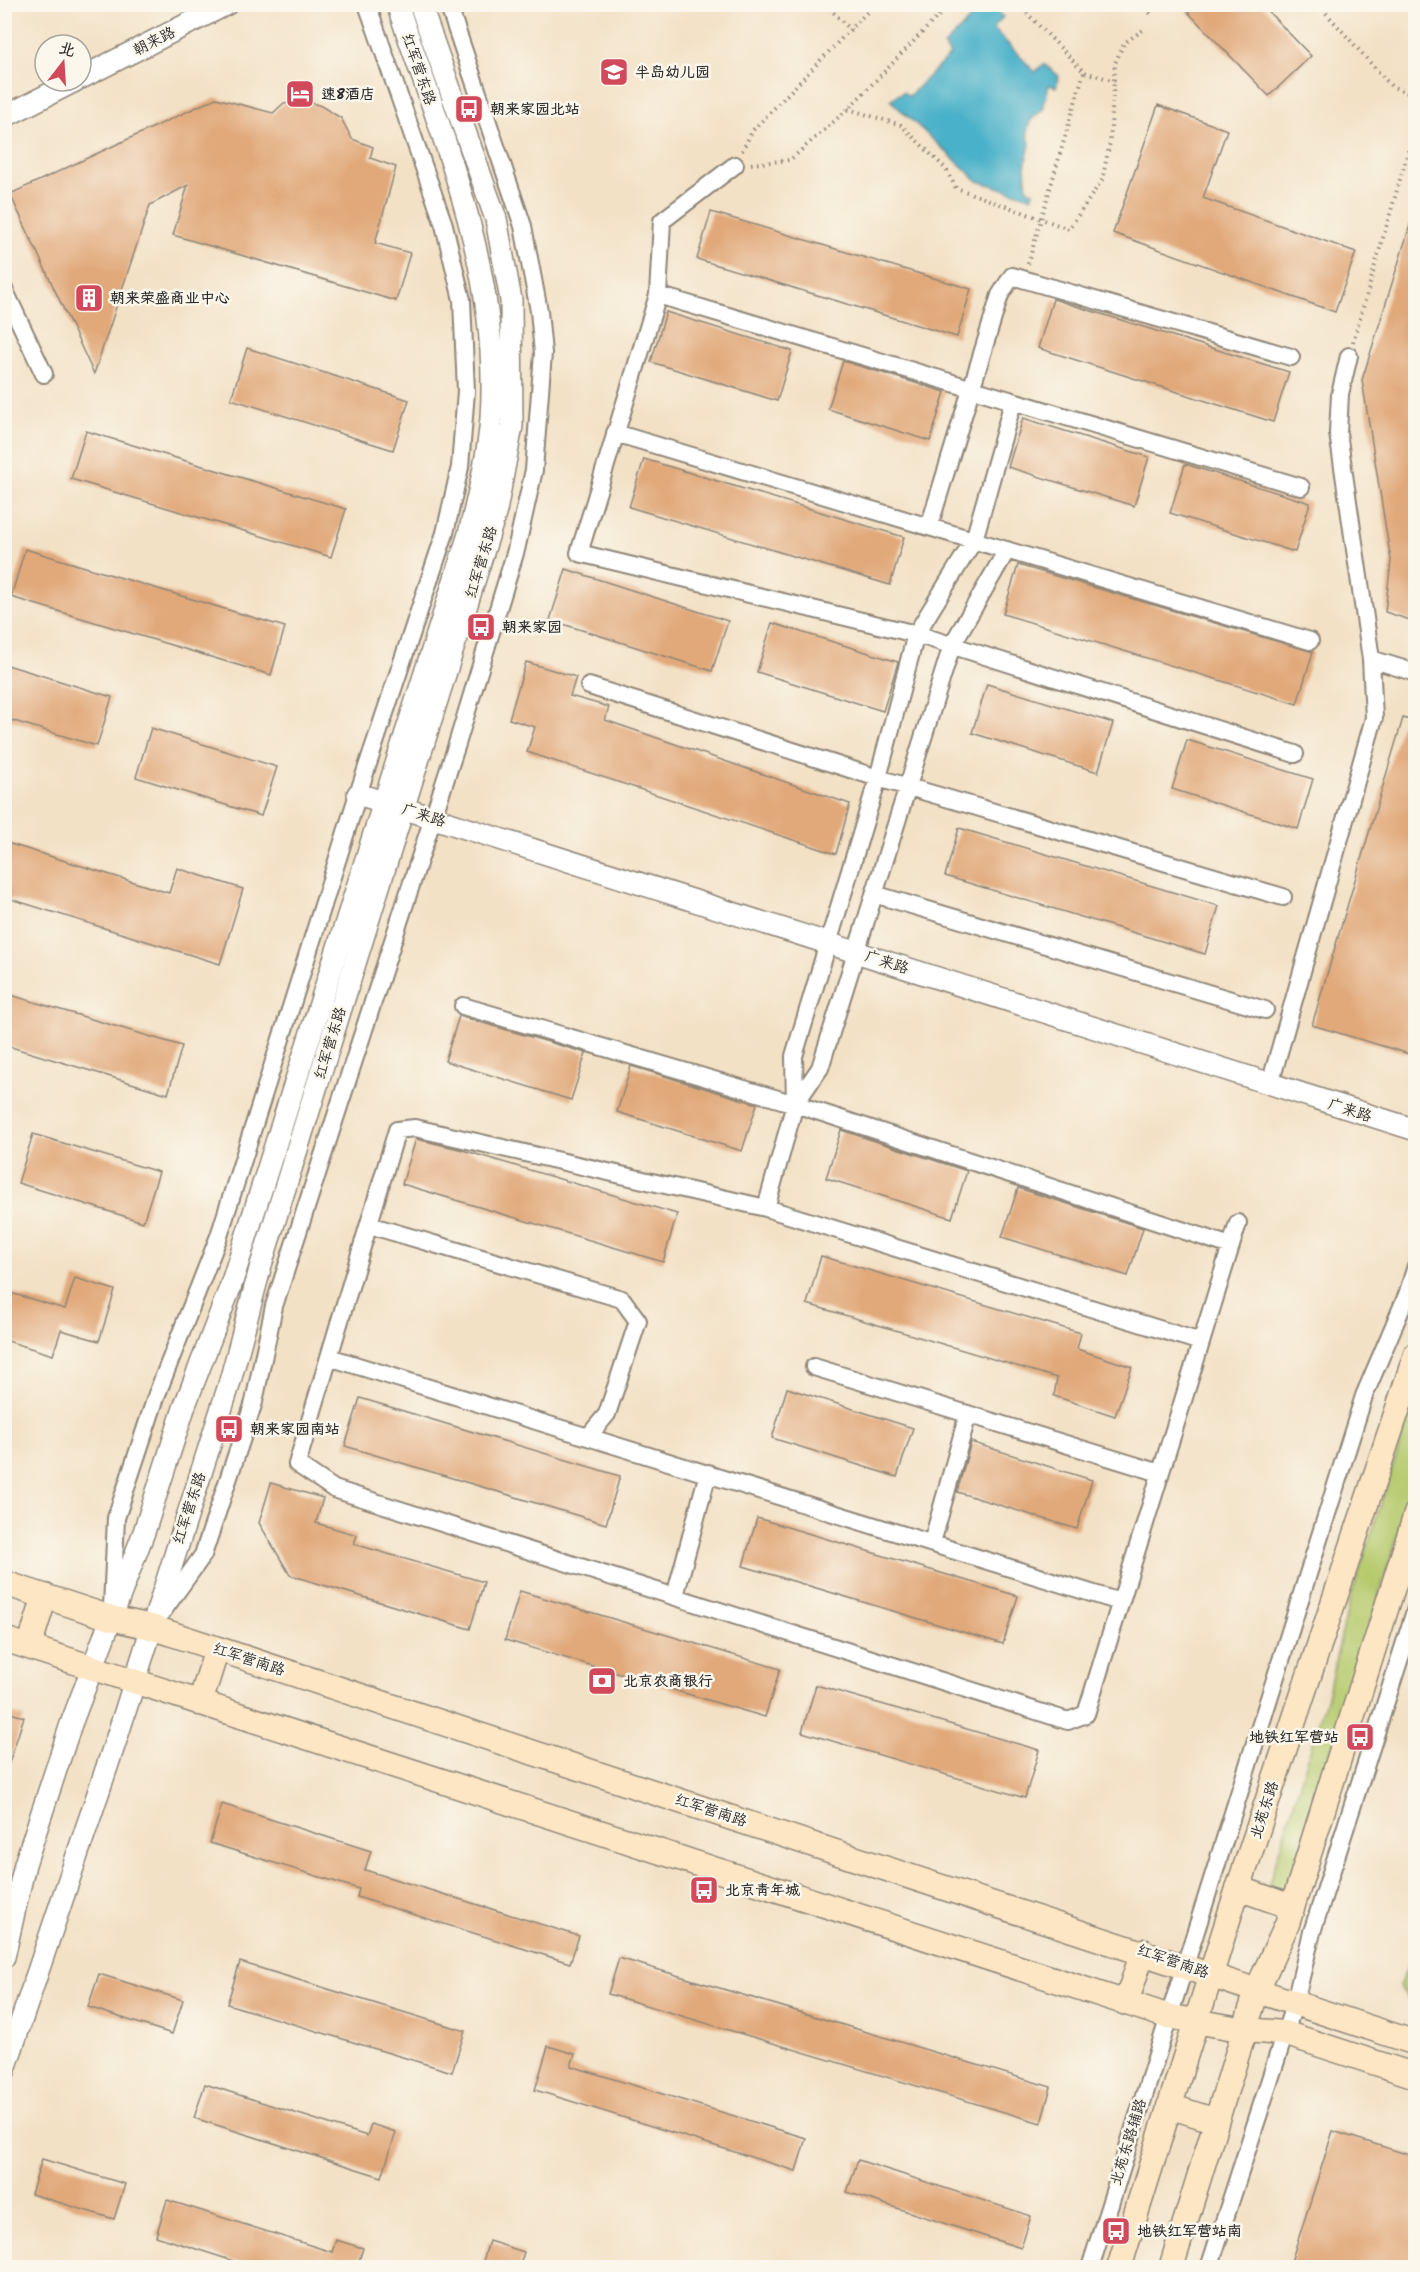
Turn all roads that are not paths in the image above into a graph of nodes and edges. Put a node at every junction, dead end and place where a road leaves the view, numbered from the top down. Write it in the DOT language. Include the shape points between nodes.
graph roads {
  1 [pos="227,4"];
  2 [pos="368,4"];
  3 [pos="397,4"];
  4 [pos="420,4"];
  5 [pos="448,4"];
  6 [pos="93,72"];
  7 [pos="51,93"];
  8 [pos="4,117"];
  9 [pos="735,165"];
  10 [pos="4,289"];
  11 [pos="658,295"];
  12 [pos="1349,356"];
  13 [pos="1291,357"];
  14 [pos="44,375"];
  15 [pos="971,390"];
  16 [pos="1013,402"];
  17 [pos="615,433"];
  18 [pos="1301,487"];
  19 [pos="929,527"];
  20 [pos="974,540"];
  21 [pos="1008,550"];
  22 [pos="916,634"];
  23 [pos="1310,641"];
  24 [pos="952,645"];
  25 [pos="1371,659"];
  26 [pos="1416,673"];
  27 [pos="589,686"];
  28 [pos="1294,754"];
  29 [pos="878,778"];
  30 [pos="908,786"];
  31 [pos="358,794"];
  32 [pos="383,802"];
  33 [pos="404,808"];
  34 [pos="433,817"];
  35 [pos="874,894"];
  36 [pos="1283,897"];
  37 [pos="828,943"];
  38 [pos="856,952"];
  39 [pos="463,1006"];
  40 [pos="1265,1010"];
  41 [pos="1270,1084"];
  42 [pos="795,1104"];
  43 [pos="1416,1130"];
  44 [pos="766,1208"];
  45 [pos="1238,1223"];
  46 [pos="369,1225"];
  47 [pos="1231,1246"];
  48 [pos="1416,1266"];
  49 [pos="1201,1342"];
  50 [pos="1416,1354"];
  51 [pos="329,1357"];
  52 [pos="814,1367"];
  53 [pos="968,1414"];
  54 [pos="588,1437"];
  55 [pos="708,1473"];
  56 [pos="1160,1473"];
  57 [pos="1416,1514"];
  58 [pos="932,1543"];
  59 [pos="4,1583"];
  60 [pos="45,1596"];
  61 [pos="675,1596"];
  62 [pos="1120,1602"];
  63 [pos="1416,1608"];
  64 [pos="111,1618"];
  65 [pos="151,1628"];
  66 [pos="4,1639"];
  67 [pos="29,1647"];
  68 [pos="217,1649"];
  69 [pos="93,1668"];
  70 [pos="135,1682"];
  71 [pos="200,1703"];
  72 [pos="1238,1888"];
  73 [pos="1292,1907"];
  74 [pos="1143,1951"];
  75 [pos="4,1957"];
  76 [pos="1183,1964"];
  77 [pos="1210,1974"];
  78 [pos="1257,1990"];
  79 [pos="1295,2002"];
  80 [pos="1126,2003"];
  81 [pos="1167,2016"];
  82 [pos="1196,2021"];
  83 [pos="1245,2030"];
  84 [pos="1284,2033"];
  85 [pos="1416,2043"];
  86 [pos="4,2072"];
  87 [pos="1416,2076"];
  88 [pos="1169,2106"];
  89 [pos="1216,2121"];
  90 [pos="1090,2268"];
  91 [pos="1119,2268"];
  92 [pos="1171,2268"];
  93 [pos="1209,2268"];
  1 -- 6 [label="street, 朝来路"];
  2 -- 31 [label="street" via="444,225 462,300 465,391 460,467 445,533"];
  3 -- 32 [label="street, 红军营东路" via="478,250 490,333 492,386 487,452 472,523"];
  4 -- 33 [label="street, 红军营东路" via="496,219 511,300 513,426 483,558"];
  5 -- 34 [label="street" via="523,226 543,353 534,470 516,550"];
  7 -- 8 [label="street"];
  9 -- 11 [label="street" via="662,221"];
  10 -- 14 [label="street"];
  11 -- 15 [label="street"];
  11 -- 17 [label="street"];
  12 -- 25 [label="street" via="1340,394 1338,433"];
  13 -- 15 [label="street" via="1012,276 1000,295"];
  15 -- 16 [label="street"];
  15 -- 19 [label="street"];
  16 -- 18 [label="street"];
  16 -- 20 [label="street"];
  17 -- 19 [label="street"];
  17 -- 22 [label="street" via="579,553"];
  19 -- 20 [label="street"];
  20 -- 21 [label="street"];
  20 -- 22 [label="street"];
  21 -- 23 [label="street"];
  21 -- 24 [label="street"];
  22 -- 24 [label="street"];
  22 -- 29 [label="street"];
  24 -- 28 [label="street"];
  24 -- 30 [label="street"];
  25 -- 26 [label="street"];
  25 -- 41 [label="street" via="1374,718"];
  27 -- 29 [label="street"];
  29 -- 30 [label="street"];
  29 -- 37 [label="street"];
  30 -- 35 [label="street"];
  30 -- 36 [label="street"];
  31 -- 32 [label="street, 广来路"];
  31 -- 64 [label="street" via="219,1236 157,1394 116,1518"];
  32 -- 33 [label="street, 广来路"];
  32 -- 64 [label="street, 红军营东路" via="230,1288"];
  33 -- 34 [label="street, 广来路"];
  33 -- 65 [label="street, 红军营东路"];
  34 -- 37 [label="street, 广来路"];
  34 -- 65 [label="street" via="274,1306 254,1402 203,1555"];
  35 -- 38 [label="street"];
  35 -- 40 [label="street"];
  37 -- 38 [label="street, 广来路"];
  37 -- 42 [label="street" via="794,1056"];
  38 -- 41 [label="street, 广来路"];
  38 -- 42 [label="street" via="820,1068"];
  39 -- 42 [label="street"];
  41 -- 43 [label="street, 广来路"];
  42 -- 44 [label="street"];
  42 -- 47 [label="street"];
  44 -- 46 [label="street" via="415,1128 397,1130"];
  44 -- 49 [label="street"];
  45 -- 47 [label="street"];
  46 -- 51 [label="street"];
  46 -- 54 [label="street" via="622,1299 638,1321 607,1414"];
  47 -- 49 [label="street"];
  48 -- 76 [label="street, 北苑东路辅路" via="1364,1396"];
  49 -- 56 [label="street"];
  50 -- 72 [label="main road, 北苑东路"];
  51 -- 54 [label="street"];
  51 -- 61 [label="street" via="297,1464 334,1489"];
  52 -- 53 [label="street"];
  53 -- 56 [label="street"];
  53 -- 58 [label="street"];
  54 -- 55 [label="street"];
  55 -- 58 [label="street"];
  55 -- 61 [label="street"];
  56 -- 62 [label="street"];
  57 -- 73 [label="main road"];
  58 -- 62 [label="street"];
  59 -- 60 [label="main road, 红军营南路"];
  60 -- 64 [label="main road, 红军营南路"];
  60 -- 67 [label="main road"];
  61 -- 62 [label="street" via="1068,1720 1086,1714"];
  63 -- 79 [label="street" via="1312,1932"];
  64 -- 65 [label="main road, 红军营南路"];
  64 -- 69 [label="street, 红军营东路"];
  65 -- 68 [label="main road, 红军营南路"];
  65 -- 70 [label="street, 红军营东路"];
  66 -- 67 [label="main road"];
  67 -- 69 [label="main road"];
  68 -- 71 [label="main road"];
  68 -- 74 [label="main road, 红军营南路"];
  69 -- 70 [label="main road"];
  69 -- 75 [label="street, 红军营东路" via="25,1864"];
  70 -- 71 [label="main road"];
  70 -- 86 [label="street, 红军营东路"];
  71 -- 80 [label="main road"];
  72 -- 73 [label="main road"];
  72 -- 77 [label="main road, 北苑东路"];
  73 -- 78 [label="main road"];
  74 -- 76 [label="main road, 红军营南路"];
  74 -- 80 [label="main road"];
  76 -- 77 [label="main road, 红军营南路"];
  76 -- 81 [label="street, 北苑东路辅路"];
  77 -- 78 [label="main road, 红军营南路"];
  77 -- 82 [label="main road, 北苑东路"];
  78 -- 79 [label="main road, 红军营南路"];
  78 -- 83 [label="main road"];
  79 -- 84 [label="street"];
  79 -- 85 [label="main road, 红军营南路"];
  80 -- 81 [label="main road"];
  81 -- 82 [label="main road"];
  81 -- 90 [label="street, 北苑东路辅路"];
  82 -- 83 [label="main road"];
  82 -- 88 [label="main road, 北苑东路"];
  83 -- 84 [label="main road"];
  83 -- 89 [label="main road"];
  84 -- 87 [label="main road"];
  84 -- 93 [label="street"];
  88 -- 89 [label="main road"];
  88 -- 91 [label="main road, 北苑东路"];
  89 -- 92 [label="main road"];
}
